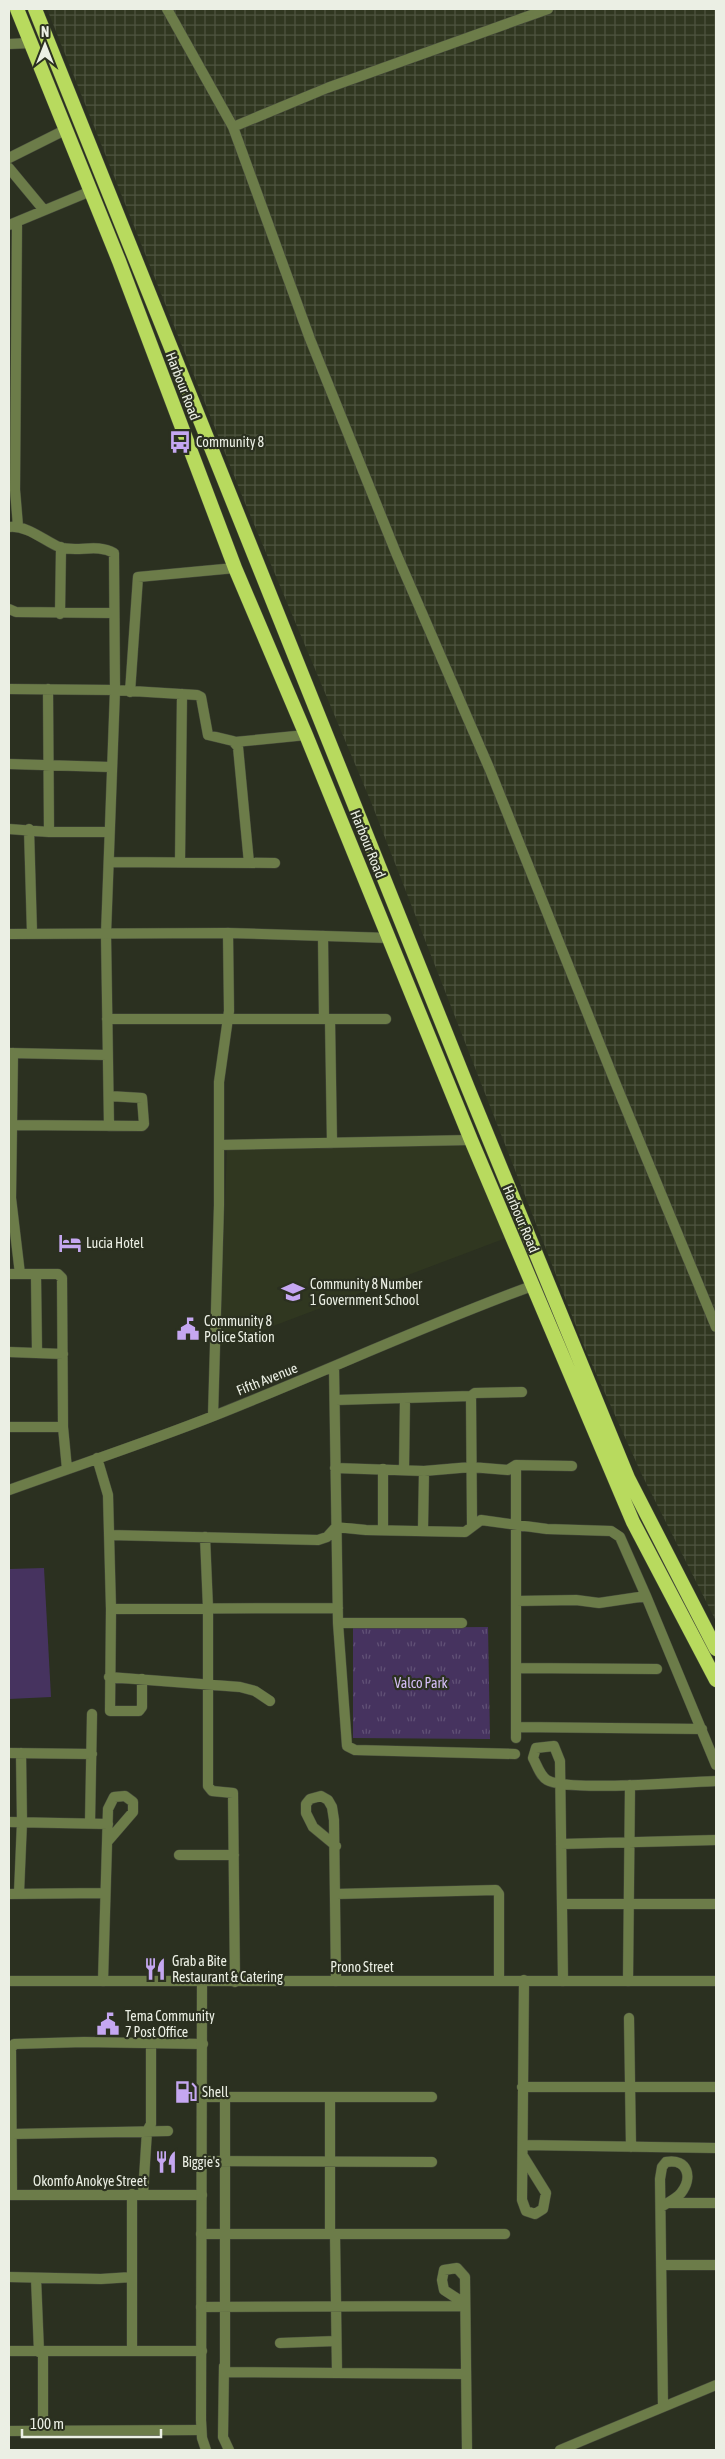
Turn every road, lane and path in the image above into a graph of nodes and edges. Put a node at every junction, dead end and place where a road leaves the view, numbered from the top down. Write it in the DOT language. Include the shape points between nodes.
graph roads {
  1 [pos="18,9"];
  2 [pos="35,9"];
  3 [pos="167,9"];
  4 [pos="548,9"];
  5 [pos="32,43"];
  6 [pos="9,44"];
  7 [pos="233,126"];
  8 [pos="65,130"];
  9 [pos="9,158"];
  10 [pos="9,168"];
  11 [pos="90,191"];
  12 [pos="43,209"];
  13 [pos="13,224"];
  14 [pos="12,336"];
  15 [pos="12,414"];
  16 [pos="12,490"];
  17 [pos="13,526"];
  18 [pos="61,547"];
  19 [pos="235,568"];
  20 [pos="9,609"];
  21 [pos="60,614"];
  22 [pos="113,614"];
  23 [pos="9,689"];
  24 [pos="48,689"];
  25 [pos="115,690"];
  26 [pos="130,692"];
  27 [pos="182,694"];
  28 [pos="306,735"];
  29 [pos="235,742"];
  30 [pos="9,764"];
  31 [pos="48,764"];
  32 [pos="110,767"];
  33 [pos="9,829"];
  34 [pos="29,829"];
  35 [pos="49,832"];
  36 [pos="109,832"];
  37 [pos="109,862"];
  38 [pos="180,862"];
  39 [pos="249,863"];
  40 [pos="275,863"];
  41 [pos="32,933"];
  42 [pos="228,933"];
  43 [pos="9,934"];
  44 [pos="106,934"];
  45 [pos="323,936"];
  46 [pos="389,938"];
  47 [pos="386,1018"];
  48 [pos="107,1019"];
  49 [pos="228,1019"];
  50 [pos="327,1019"];
  51 [pos="11,1053"];
  52 [pos="107,1055"];
  53 [pos="109,1096"];
  54 [pos="12,1125"];
  55 [pos="109,1126"];
  56 [pos="470,1140"];
  57 [pos="332,1143"];
  58 [pos="220,1145"];
  59 [pos="10,1198"];
  60 [pos="9,1274"];
  61 [pos="20,1274"];
  62 [pos="36,1275"];
  63 [pos="532,1286"];
  64 [pos="716,1327"];
  65 [pos="9,1352"];
  66 [pos="37,1352"];
  67 [pos="63,1354"];
  68 [pos="334,1367"];
  69 [pos="522,1392"];
  70 [pos="472,1396"];
  71 [pos="405,1399"];
  72 [pos="336,1400"];
  73 [pos="214,1416"];
  74 [pos="9,1427"];
  75 [pos="63,1427"];
  76 [pos="97,1458"];
  77 [pos="516,1465"];
  78 [pos="572,1466"];
  79 [pos="471,1467"];
  80 [pos="336,1468"];
  81 [pos="67,1469"];
  82 [pos="383,1469"];
  83 [pos="404,1470"];
  84 [pos="424,1471"];
  85 [pos="9,1490"];
  86 [pos="472,1525"];
  87 [pos="516,1525"];
  88 [pos="336,1527"];
  89 [pos="423,1529"];
  90 [pos="383,1530"];
  91 [pos="109,1535"];
  92 [pos="205,1537"];
  93 [pos="646,1596"];
  94 [pos="516,1601"];
  95 [pos="208,1608"];
  96 [pos="338,1608"];
  97 [pos="111,1609"];
  98 [pos="338,1623"];
  99 [pos="462,1623"];
  100 [pos="716,1649"];
  101 [pos="516,1668"];
  102 [pos="657,1668"];
  103 [pos="109,1677"];
  104 [pos="142,1679"];
  105 [pos="716,1680"];
  106 [pos="207,1683"];
  107 [pos="270,1701"];
  108 [pos="92,1714"];
  109 [pos="516,1727"];
  110 [pos="702,1729"];
  111 [pos="516,1738"];
  112 [pos="9,1752"];
  113 [pos="21,1753"];
  114 [pos="92,1754"];
  115 [pos="516,1754"];
  116 [pos="716,1765"];
  117 [pos="716,1781"];
  118 [pos="630,1785"];
  119 [pos="9,1822"];
  120 [pos="22,1822"];
  121 [pos="90,1823"];
  122 [pos="108,1824"];
  123 [pos="716,1840"];
  124 [pos="108,1841"];
  125 [pos="561,1844"];
  126 [pos="630,1844"];
  127 [pos="336,1846"];
  128 [pos="179,1855"];
  129 [pos="234,1855"];
  130 [pos="105,1893"];
  131 [pos="14,1894"];
  132 [pos="336,1894"];
  133 [pos="562,1904"];
  134 [pos="629,1904"];
  135 [pos="716,1904"];
  136 [pos="499,1980"];
  137 [pos="524,1980"];
  138 [pos="9,1981"];
  139 [pos="103,1981"];
  140 [pos="336,1981"];
  141 [pos="563,1981"];
  142 [pos="628,1981"];
  143 [pos="716,1981"];
  144 [pos="202,1982"];
  145 [pos="235,1982"];
  146 [pos="629,2018"];
  147 [pos="152,2043"];
  148 [pos="203,2044"];
  149 [pos="522,2087"];
  150 [pos="630,2087"];
  151 [pos="716,2087"];
  152 [pos="330,2096"];
  153 [pos="202,2097"];
  154 [pos="225,2097"];
  155 [pos="432,2097"];
  156 [pos="147,2131"];
  157 [pos="168,2131"];
  158 [pos="12,2134"];
  159 [pos="523,2145"];
  160 [pos="631,2146"];
  161 [pos="716,2148"];
  162 [pos="523,2156"];
  163 [pos="202,2161"];
  164 [pos="225,2161"];
  165 [pos="330,2162"];
  166 [pos="432,2162"];
  167 [pos="132,2194"];
  168 [pos="143,2194"];
  169 [pos="10,2195"];
  170 [pos="202,2195"];
  171 [pos="716,2204"];
  172 [pos="202,2234"];
  173 [pos="224,2234"];
  174 [pos="333,2234"];
  175 [pos="505,2234"];
  176 [pos="661,2265"];
  177 [pos="716,2265"];
  178 [pos="9,2277"];
  179 [pos="132,2277"];
  180 [pos="36,2278"];
  181 [pos="336,2306"];
  182 [pos="201,2307"];
  183 [pos="224,2307"];
  184 [pos="280,2342"];
  185 [pos="336,2342"];
  186 [pos="132,2350"];
  187 [pos="9,2351"];
  188 [pos="41,2352"];
  189 [pos="202,2352"];
  190 [pos="224,2366"];
  191 [pos="337,2373"];
  192 [pos="466,2374"];
  193 [pos="716,2385"];
  194 [pos="663,2407"];
  195 [pos="202,2430"];
  196 [pos="9,2431"];
  197 [pos="43,2431"];
  198 [pos="206,2450"];
  199 [pos="229,2450"];
  200 [pos="467,2450"];
  201 [pos="560,2450"];
  1 -- 5 [label="highway, Harbour Road"];
  2 -- 100 [label="highway, Harbour Road" via="628,1478"];
  3 -- 7 [label="street"];
  4 -- 7 [label="street" via="328,88"];
  5 -- 6 [label="street"];
  5 -- 8 [label="highway, Harbour Road"];
  7 -- 64 [label="street" via="331,390 396,553 490,770"];
  8 -- 9 [label="street"];
  8 -- 11 [label="highway, Harbour Road"];
  10 -- 12 [label="street"];
  11 -- 12 [label="street"];
  11 -- 19 [label="highway, Harbour Road"];
  12 -- 13 [label="street"];
  13 -- 14 [label="street"];
  14 -- 15 [label="street"];
  15 -- 16 [label="street"];
  16 -- 17 [label="street"];
  17 -- 18 [label="street"];
  18 -- 21 [label="street"];
  18 -- 22 [label="street" via="98,547 114,553"];
  19 -- 26 [label="street" via="138,577"];
  19 -- 28 [label="highway, Harbour Road"];
  20 -- 21 [label="street"];
  21 -- 22 [label="street"];
  22 -- 25 [label="street"];
  23 -- 24 [label="street"];
  24 -- 25 [label="street"];
  24 -- 31 [label="street"];
  25 -- 26 [label="street"];
  25 -- 32 [label="street"];
  26 -- 27 [label="street"];
  27 -- 29 [label="street" via="200,697 208,735"];
  27 -- 38 [label="street"];
  28 -- 29 [label="street"];
  28 -- 46 [label="highway, Harbour Road"];
  29 -- 39 [label="street"];
  30 -- 31 [label="street"];
  31 -- 32 [label="street"];
  31 -- 35 [label="street"];
  32 -- 36 [label="street"];
  33 -- 34 [label="street"];
  34 -- 35 [label="street"];
  34 -- 41 [label="street"];
  35 -- 36 [label="street"];
  36 -- 37 [label="street"];
  37 -- 38 [label="street"];
  37 -- 44 [label="street"];
  38 -- 39 [label="street"];
  39 -- 40 [label="street"];
  41 -- 43 [label="street"];
  41 -- 44 [label="street"];
  42 -- 44 [label="street"];
  42 -- 45 [label="street"];
  42 -- 49 [label="street"];
  44 -- 48 [label="street"];
  45 -- 46 [label="street"];
  45 -- 50 [label="street"];
  46 -- 56 [label="highway, Harbour Road"];
  47 -- 50 [label="street"];
  48 -- 49 [label="street"];
  48 -- 52 [label="street"];
  49 -- 50 [label="street"];
  49 -- 58 [label="street" via="219,1082"];
  50 -- 57 [label="street"];
  51 -- 52 [label="street"];
  51 -- 54 [label="street"];
  52 -- 53 [label="street"];
  53 -- 55 [label="street"];
  53 -- 55 [label="street" via="142,1098 144,1122 142,1126"];
  54 -- 55 [label="street"];
  54 -- 59 [label="street"];
  56 -- 57 [label="street"];
  56 -- 63 [label="highway, Harbour Road"];
  57 -- 58 [label="street"];
  58 -- 73 [label="street"];
  59 -- 61 [label="street"];
  60 -- 61 [label="street"];
  61 -- 62 [label="street"];
  62 -- 66 [label="street"];
  62 -- 67 [label="street" via="58,1274 62,1278"];
  63 -- 68 [label="street, Fifth Avenue" via="444,1318"];
  63 -- 105 [label="highway, Harbour Road" via="633,1522"];
  65 -- 66 [label="street"];
  66 -- 67 [label="street"];
  67 -- 75 [label="street"];
  68 -- 72 [label="street"];
  68 -- 73 [label="street, Fifth Avenue"];
  69 -- 70 [label="street" via="475,1393"];
  70 -- 71 [label="street"];
  70 -- 79 [label="street"];
  71 -- 72 [label="street"];
  71 -- 83 [label="street"];
  72 -- 80 [label="street"];
  73 -- 76 [label="street, Fifth Avenue"];
  74 -- 75 [label="street"];
  75 -- 81 [label="street"];
  76 -- 81 [label="street, Fifth Avenue"];
  76 -- 91 [label="street" via="106,1486"];
  77 -- 78 [label="street"];
  77 -- 79 [label="street" via="508,1470"];
  77 -- 87 [label="street"];
  79 -- 84 [label="street"];
  79 -- 86 [label="street"];
  80 -- 82 [label="street"];
  80 -- 88 [label="street"];
  81 -- 85 [label="street, Fifth Avenue"];
  82 -- 83 [label="street"];
  82 -- 90 [label="street"];
  83 -- 84 [label="street"];
  84 -- 89 [label="street"];
  86 -- 87 [label="street" via="481,1520"];
  86 -- 89 [label="street" via="465,1532"];
  87 -- 93 [label="street" via="614,1532 620,1537"];
  87 -- 94 [label="street"];
  88 -- 90 [label="street"];
  88 -- 92 [label="street" via="327,1537 318,1540"];
  88 -- 96 [label="street"];
  89 -- 90 [label="street"];
  91 -- 92 [label="street"];
  91 -- 97 [label="street"];
  92 -- 95 [label="street"];
  93 -- 94 [label="street" via="599,1603"];
  93 -- 110 [label="street"];
  94 -- 101 [label="street"];
  95 -- 96 [label="street"];
  95 -- 97 [label="street"];
  95 -- 106 [label="street"];
  96 -- 98 [label="street"];
  97 -- 103 [label="street"];
  98 -- 99 [label="street"];
  98 -- 115 [label="street" via="345,1741 350,1749"];
  101 -- 102 [label="street"];
  101 -- 109 [label="street"];
  103 -- 104 [label="street"];
  103 -- 104 [label="street" via="109,1708 112,1712 141,1709"];
  104 -- 106 [label="street"];
  106 -- 107 [label="street" via="255,1691"];
  106 -- 129 [label="street" via="209,1789 233,1793"];
  108 -- 114 [label="street"];
  109 -- 110 [label="street"];
  109 -- 111 [label="street"];
  110 -- 116 [label="street"];
  112 -- 113 [label="street"];
  113 -- 114 [label="street"];
  113 -- 120 [label="street"];
  114 -- 121 [label="street"];
  117 -- 118 [label="street"];
  118 -- 125 [label="street" via="560,1784"];
  118 -- 126 [label="street"];
  119 -- 120 [label="street"];
  120 -- 121 [label="street"];
  120 -- 131 [label="street"];
  121 -- 122 [label="street"];
  122 -- 124 [label="street"];
  122 -- 124 [label="street" via="108,1809 114,1797 125,1796 133,1802 133,1812"];
  123 -- 126 [label="street"];
  124 -- 130 [label="street"];
  125 -- 126 [label="street"];
  125 -- 133 [label="street"];
  126 -- 134 [label="street"];
  127 -- 127 [label="street" via="332,1807 321,1796 310,1799 306,1804 309,1821"];
  127 -- 132 [label="street"];
  128 -- 129 [label="street"];
  129 -- 145 [label="street"];
  130 -- 131 [label="street"];
  130 -- 139 [label="street"];
  132 -- 136 [label="street" via="496,1890 499,1894"];
  132 -- 140 [label="street"];
  133 -- 134 [label="street"];
  133 -- 141 [label="street"];
  134 -- 135 [label="street"];
  134 -- 142 [label="street"];
  136 -- 137 [label="street, Prono Street"];
  136 -- 140 [label="street, Prono Street"];
  137 -- 141 [label="street, Prono Street"];
  137 -- 149 [label="street"];
  138 -- 139 [label="street, Prono Street"];
  139 -- 144 [label="street, Prono Street"];
  140 -- 145 [label="street, Prono Street"];
  141 -- 142 [label="street, Prono Street"];
  142 -- 143 [label="street, Prono Street"];
  144 -- 145 [label="street, Prono Street"];
  144 -- 148 [label="street"];
  146 -- 150 [label="street"];
  147 -- 148 [label="street"];
  147 -- 156 [label="street" via="151,2124"];
  147 -- 158 [label="street" via="14,2044"];
  148 -- 153 [label="street"];
  149 -- 150 [label="street"];
  149 -- 159 [label="street"];
  150 -- 151 [label="street"];
  150 -- 160 [label="street"];
  152 -- 154 [label="street"];
  152 -- 155 [label="street"];
  152 -- 165 [label="street"];
  153 -- 154 [label="street"];
  153 -- 163 [label="street"];
  154 -- 164 [label="street"];
  156 -- 157 [label="street"];
  156 -- 158 [label="street"];
  156 -- 168 [label="street"];
  158 -- 169 [label="street"];
  159 -- 160 [label="street"];
  159 -- 162 [label="street"];
  160 -- 161 [label="street"];
  162 -- 162 [label="street" via="546,2193 543,2209 535,2214 526,2211 522,2200"];
  163 -- 164 [label="street"];
  163 -- 170 [label="street"];
  164 -- 165 [label="street"];
  164 -- 173 [label="street"];
  165 -- 166 [label="street"];
  165 -- 174 [label="street"];
  167 -- 168 [label="street, Okomfo Anokye Street"];
  167 -- 169 [label="street, Okomfo Anokye Street"];
  167 -- 179 [label="street"];
  168 -- 170 [label="street, Okomfo Anokye Street"];
  170 -- 172 [label="street"];
  171 -- 176 [label="street" via="664,2205"];
  172 -- 173 [label="street"];
  172 -- 182 [label="street"];
  173 -- 174 [label="street"];
  173 -- 183 [label="street"];
  174 -- 175 [label="street"];
  174 -- 181 [label="street"];
  176 -- 177 [label="street"];
  176 -- 194 [label="street"];
  178 -- 180 [label="street"];
  179 -- 180 [label="street"];
  179 -- 186 [label="street"];
  180 -- 188 [label="street"];
  181 -- 183 [label="street"];
  181 -- 185 [label="street"];
  181 -- 192 [label="street" via="464,2305"];
  182 -- 183 [label="street"];
  182 -- 189 [label="street"];
  183 -- 190 [label="street"];
  184 -- 185 [label="street"];
  185 -- 191 [label="street"];
  186 -- 188 [label="street"];
  186 -- 189 [label="street"];
  187 -- 188 [label="street"];
  188 -- 197 [label="street"];
  189 -- 195 [label="street"];
  190 -- 191 [label="street" via="228,2372"];
  190 -- 199 [label="street" via="223,2437"];
  191 -- 192 [label="street"];
  192 -- 200 [label="street"];
  193 -- 194 [label="street"];
  194 -- 201 [label="street"];
  195 -- 197 [label="street"];
  195 -- 198 [label="street"];
  196 -- 197 [label="street"];
}
